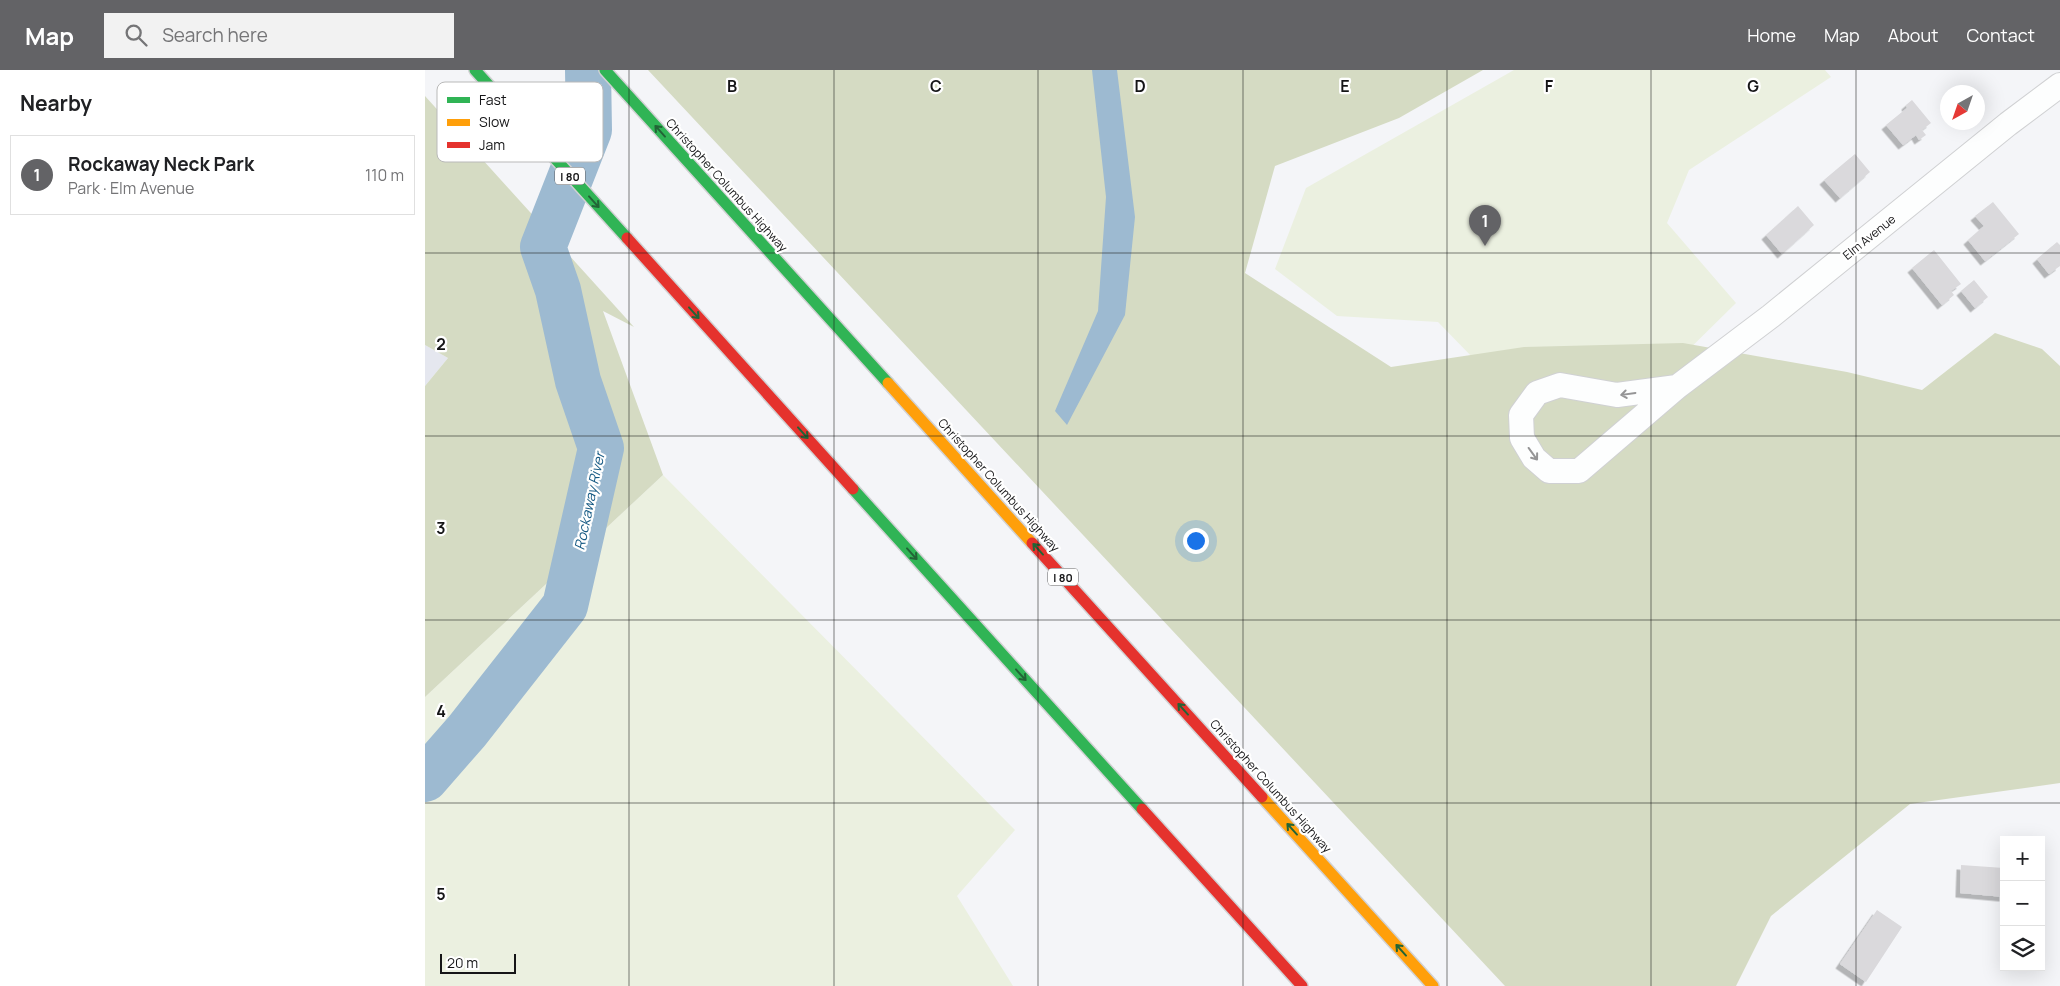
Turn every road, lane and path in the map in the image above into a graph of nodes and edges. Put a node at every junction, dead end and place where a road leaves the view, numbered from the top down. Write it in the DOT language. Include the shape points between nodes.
graph roads {
  1 [pos="605,70"];
  2 [pos="2060,85"];
  3 [pos="558,162"];
  4 [pos="1677,387"];
  5 [pos="1302,986"];
  6 [pos="1433,986"];
  6 -- 1 [label="highway, Christopher Columbus Highway / I 80, one-way"];
  2 -- 4 [label="street, Elm Avenue"];
  3 -- 5 [label="highway, I 80, one-way"];
  4 -- 4 [label="street, Elm Avenue, one-way" via="1617,395 1560,385 1537,393 1521,415 1522,438 1535,458 1549,471 1579,471"];
}
